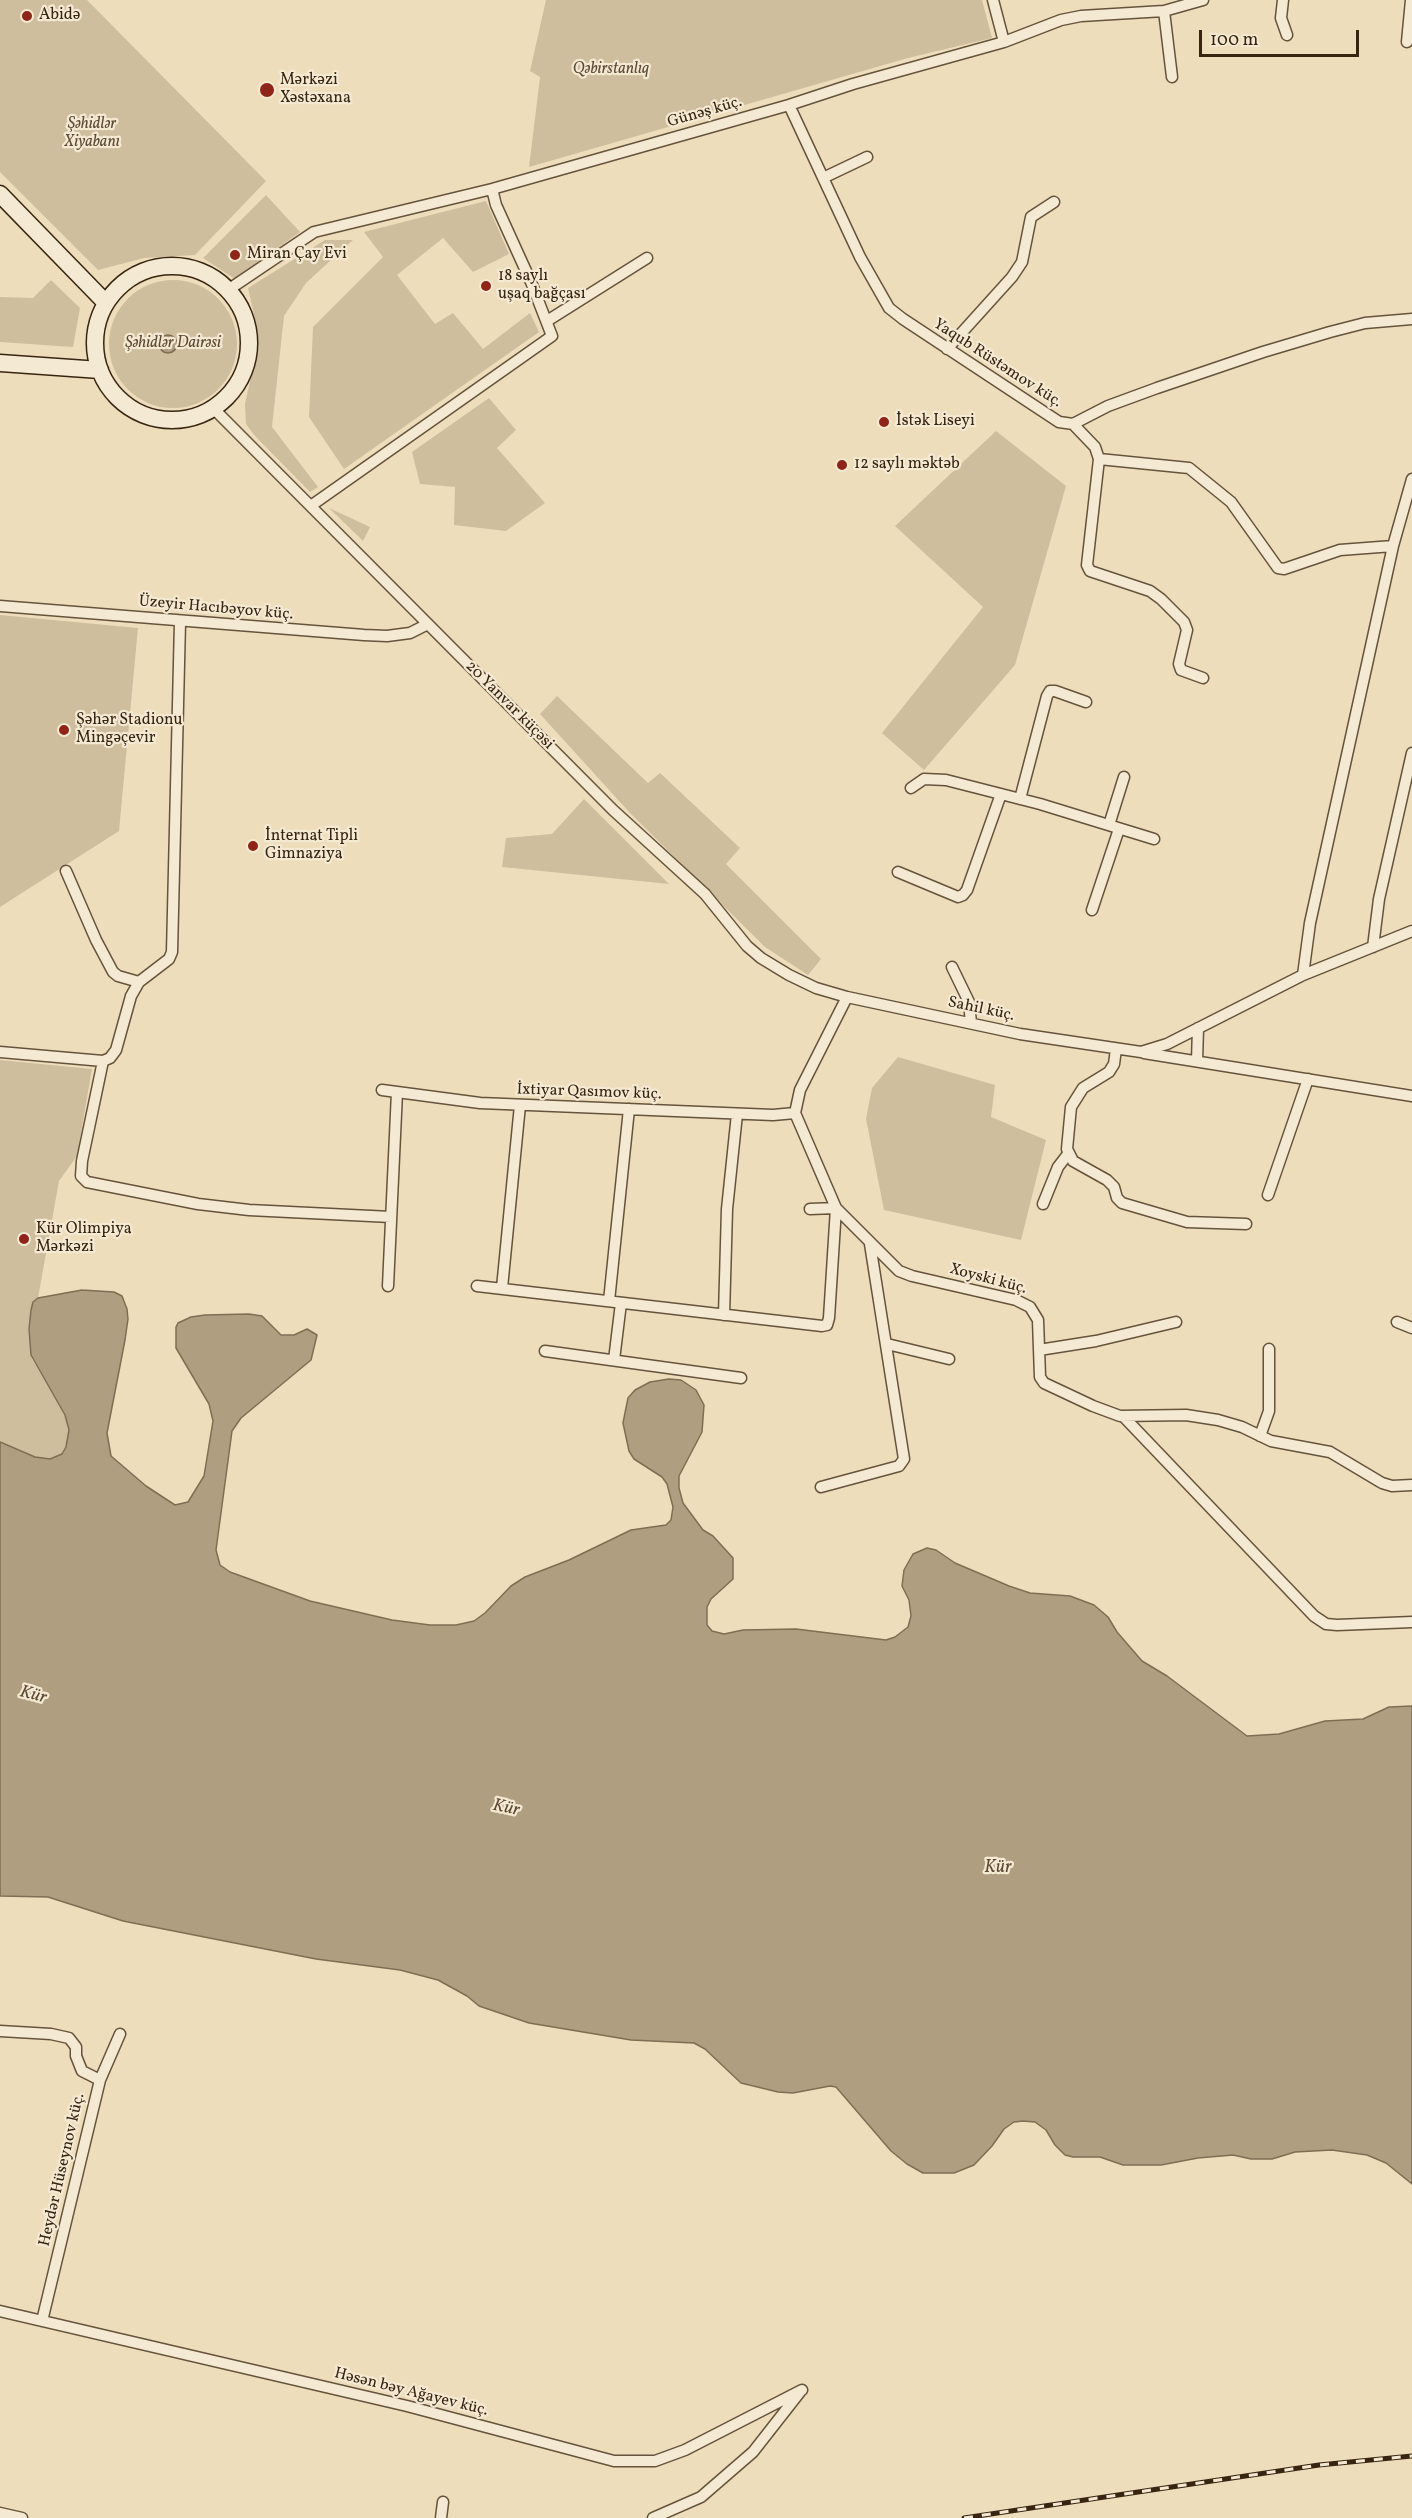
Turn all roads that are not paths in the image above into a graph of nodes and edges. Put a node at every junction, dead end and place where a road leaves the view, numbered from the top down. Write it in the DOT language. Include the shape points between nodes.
graph roads {
  1 [pos="993,0"];
  2 [pos="1203,0"];
  3 [pos="1283,0"];
  4 [pos="1411,0"];
  5 [pos="1164,11"];
  6 [pos="1287,35"];
  7 [pos="1004,42"];
  8 [pos="1407,42"];
  9 [pos="1172,77"];
  10 [pos="789,105"];
  11 [pos="867,157"];
  12 [pos="823,178"];
  13 [pos="492,189"];
  14 [pos="0,194"];
  15 [pos="1054,202"];
  16 [pos="647,258"];
  17 [pos="228,290"];
  18 [pos="106,303"];
  19 [pos="1412,319"];
  20 [pos="547,321"];
  21 [pos="946,349"];
  22 [pos="0,363"];
  23 [pos="100,370"];
  24 [pos="213,408"];
  25 [pos="1073,424"];
  26 [pos="1099,459"];
  27 [pos="1412,479"];
  28 [pos="312,505"];
  29 [pos="1393,546"];
  30 [pos="0,606"];
  31 [pos="180,622"];
  32 [pos="428,624"];
  33 [pos="1203,678"];
  34 [pos="1086,702"];
  35 [pos="1412,753"];
  36 [pos="1124,777"];
  37 [pos="911,788"];
  38 [pos="1001,794"];
  39 [pos="1020,799"];
  40 [pos="1114,827"];
  41 [pos="1154,839"];
  42 [pos="66,871"];
  43 [pos="898,872"];
  44 [pos="1092,910"];
  45 [pos="1410,935"];
  46 [pos="1373,947"];
  47 [pos="952,967"];
  48 [pos="1303,975"];
  49 [pos="139,982"];
  50 [pos="816,988"];
  51 [pos="847,997"];
  52 [pos="971,1023"];
  53 [pos="1198,1028"];
  54 [pos="0,1044"];
  55 [pos="1116,1049"];
  56 [pos="0,1052"];
  57 [pos="1141,1052"];
  58 [pos="103,1061"];
  59 [pos="1197,1061"];
  60 [pos="1308,1079"];
  61 [pos="382,1090"];
  62 [pos="397,1092"];
  63 [pos="1412,1096"];
  64 [pos="520,1105"];
  65 [pos="629,1109"];
  66 [pos="737,1113"];
  67 [pos="795,1113"];
  68 [pos="1068,1154"];
  69 [pos="1268,1195"];
  70 [pos="1043,1204"];
  71 [pos="836,1208"];
  72 [pos="810,1209"];
  73 [pos="391,1217"];
  74 [pos="1246,1224"];
  75 [pos="869,1244"];
  76 [pos="388,1286"];
  77 [pos="477,1286"];
  78 [pos="502,1288"];
  79 [pos="609,1301"];
  80 [pos="621,1303"];
  81 [pos="724,1315"];
  82 [pos="1176,1322"];
  83 [pos="1397,1322"];
  84 [pos="1412,1328"];
  85 [pos="887,1344"];
  86 [pos="1269,1349"];
  87 [pos="1039,1350"];
  88 [pos="545,1351"];
  89 [pos="949,1359"];
  90 [pos="614,1360"];
  91 [pos="741,1378"];
  92 [pos="1123,1416"];
  93 [pos="1260,1436"];
  94 [pos="1412,1485"];
  95 [pos="821,1487"];
  96 [pos="1412,1622"];
  97 [pos="0,2031"];
  98 [pos="120,2034"];
  99 [pos="100,2080"];
  100 [pos="0,2311"];
  101 [pos="42,2320"];
  102 [pos="443,2502"];
  103 [pos="0,2513"];
  104 [pos="22,2518"];
  105 [pos="441,2518"];
  106 [pos="653,2518"];
  1 -- 7 [label="street"];
  2 -- 5 [label="street, Günəş küç."];
  3 -- 6 [label="street" via="1281,18"];
  4 -- 8 [label="street"];
  5 -- 7 [label="street, Günəş küç." via="1072,17"];
  5 -- 9 [label="street"];
  7 -- 10 [label="street, Günəş küç."];
  10 -- 12 [label="street, Yaqub Rüstəmov küç."];
  10 -- 13 [label="street, Günəş küç."];
  11 -- 12 [label="street"];
  12 -- 21 [label="street, Yaqub Rüstəmov küç." via="885,303"];
  13 -- 17 [label="street, Günəş küç." via="314,232"];
  13 -- 20 [label="street"];
  14 -- 18 [label="main road"];
  15 -- 21 [label="street" via="1031,217 1022,262 1012,276"];
  16 -- 20 [label="street"];
  17 -- 18 [label="main road" via="208,274 184,266 158,267 134,275"];
  17 -- 24 [label="main road" via="243,311 248,330 247,360 235,388"];
  18 -- 23 [label="main road" via="96,329"];
  19 -- 25 [label="street, Yaqub Rüstəmov küç." via="1365,323 1263,352 1108,406"];
  20 -- 28 [label="street" via="552,336"];
  21 -- 25 [label="street, Yaqub Rüstəmov küç." via="1050,418"];
  22 -- 23 [label="main road"];
  23 -- 24 [label="main road" via="116,396 134,410 155,418 185,419"];
  24 -- 28 [label="street, 20 Yanvar küçəsi"];
  25 -- 26 [label="street" via="1095,447"];
  26 -- 29 [label="street" via="1189,468 1231,502 1278,568 1340,550"];
  26 -- 33 [label="street" via="1087,565 1090,571 1161,598 1187,630 1179,663 1181,670"];
  27 -- 29 [label="street"];
  28 -- 32 [label="street, 20 Yanvar küçəsi"];
  29 -- 48 [label="street" via="1310,923"];
  30 -- 31 [label="street, Üzeyir Hacıbəyov küç."];
  31 -- 32 [label="street, Üzeyir Hacıbəyov küç." via="387,636 410,633"];
  31 -- 49 [label="street" via="173,948 169,959"];
  32 -- 50 [label="street, 20 Yanvar küçəsi" via="613,810 705,894 747,945"];
  34 -- 39 [label="street" via="1050,691"];
  35 -- 46 [label="street" via="1379,899"];
  36 -- 40 [label="street"];
  37 -- 38 [label="street" via="932,778"];
  38 -- 39 [label="street"];
  38 -- 43 [label="street" via="963,895 958,897"];
  39 -- 40 [label="street"];
  40 -- 41 [label="street"];
  40 -- 44 [label="street"];
  42 -- 49 [label="street" via="113,972"];
  45 -- 46 [label="street, Sahil küç."];
  46 -- 48 [label="street, Sahil küç."];
  47 -- 52 [label="street" via="969,1002"];
  48 -- 53 [label="street, Sahil küç."];
  49 -- 58 [label="street" via="131,996 116,1050"];
  50 -- 51 [label="street, Sahil küç."];
  51 -- 52 [label="street, Sahil küç."];
  51 -- 67 [label="street" via="800,1090"];
  52 -- 55 [label="street, Sahil küç."];
  53 -- 57 [label="street, Sahil küç."];
  53 -- 59 [label="street"];
  54 -- 56 [label="street"];
  55 -- 57 [label="street, Sahil küç."];
  55 -- 68 [label="street" via="1109,1072 1083,1088 1071,1107"];
  56 -- 58 [label="street"];
  57 -- 59 [label="street, Sahil küç."];
  58 -- 73 [label="street" via="82,1161 81,1176 87,1182 249,1210"];
  59 -- 60 [label="street, Sahil küç."];
  60 -- 63 [label="street, Sahil küç."];
  60 -- 69 [label="street"];
  61 -- 62 [label="street, İxtiyar Qasımov küç."];
  62 -- 64 [label="street, İxtiyar Qasımov küç."];
  62 -- 73 [label="street"];
  64 -- 65 [label="street, İxtiyar Qasımov küç."];
  64 -- 78 [label="street"];
  65 -- 66 [label="street, İxtiyar Qasımov küç."];
  65 -- 79 [label="street"];
  66 -- 67 [label="street, İxtiyar Qasımov küç."];
  66 -- 81 [label="street" via="727,1209"];
  67 -- 71 [label="street, Xoyski küç."];
  68 -- 70 [label="street" via="1058,1167"];
  68 -- 74 [label="street" via="1114,1187 1122,1203 1187,1222"];
  71 -- 72 [label="street"];
  71 -- 75 [label="street, Xoyski küç."];
  71 -- 81 [label="street" via="827,1325"];
  73 -- 76 [label="street"];
  75 -- 85 [label="street"];
  75 -- 87 [label="street, Xoyski küç." via="912,1276 1016,1300 1030,1307 1038,1320"];
  77 -- 78 [label="street"];
  78 -- 79 [label="street"];
  79 -- 80 [label="street"];
  80 -- 81 [label="street"];
  80 -- 90 [label="street"];
  82 -- 87 [label="street"];
  83 -- 84 [label="street"];
  85 -- 89 [label="street"];
  85 -- 95 [label="street" via="904,1459 899,1466"];
  86 -- 93 [label="street" via="1269,1411"];
  87 -- 92 [label="street, Xoyski küç." via="1040,1377 1044,1383"];
  88 -- 90 [label="street"];
  90 -- 91 [label="street"];
  92 -- 93 [label="street, Xoyski küç." via="1186,1415 1218,1420"];
  92 -- 96 [label="street" via="1314,1616 1337,1626"];
  93 -- 94 [label="street, Xoyski küç." via="1330,1452 1392,1486"];
  97 -- 99 [label="street, Heydər Hüseynov küç." via="69,2038 76,2046 82,2071"];
  98 -- 99 [label="street"];
  99 -- 101 [label="street, Heydər Hüseynov küç."];
  100 -- 101 [label="street, Həsən bəy Ağayev küç."];
  101 -- 106 [label="street, Həsən bəy Ağayev küç." via="407,2406 614,2462 656,2461 685,2450 802,2390 753,2452 701,2497"];
  102 -- 105 [label="street"];
  103 -- 104 [label="street"];
}
